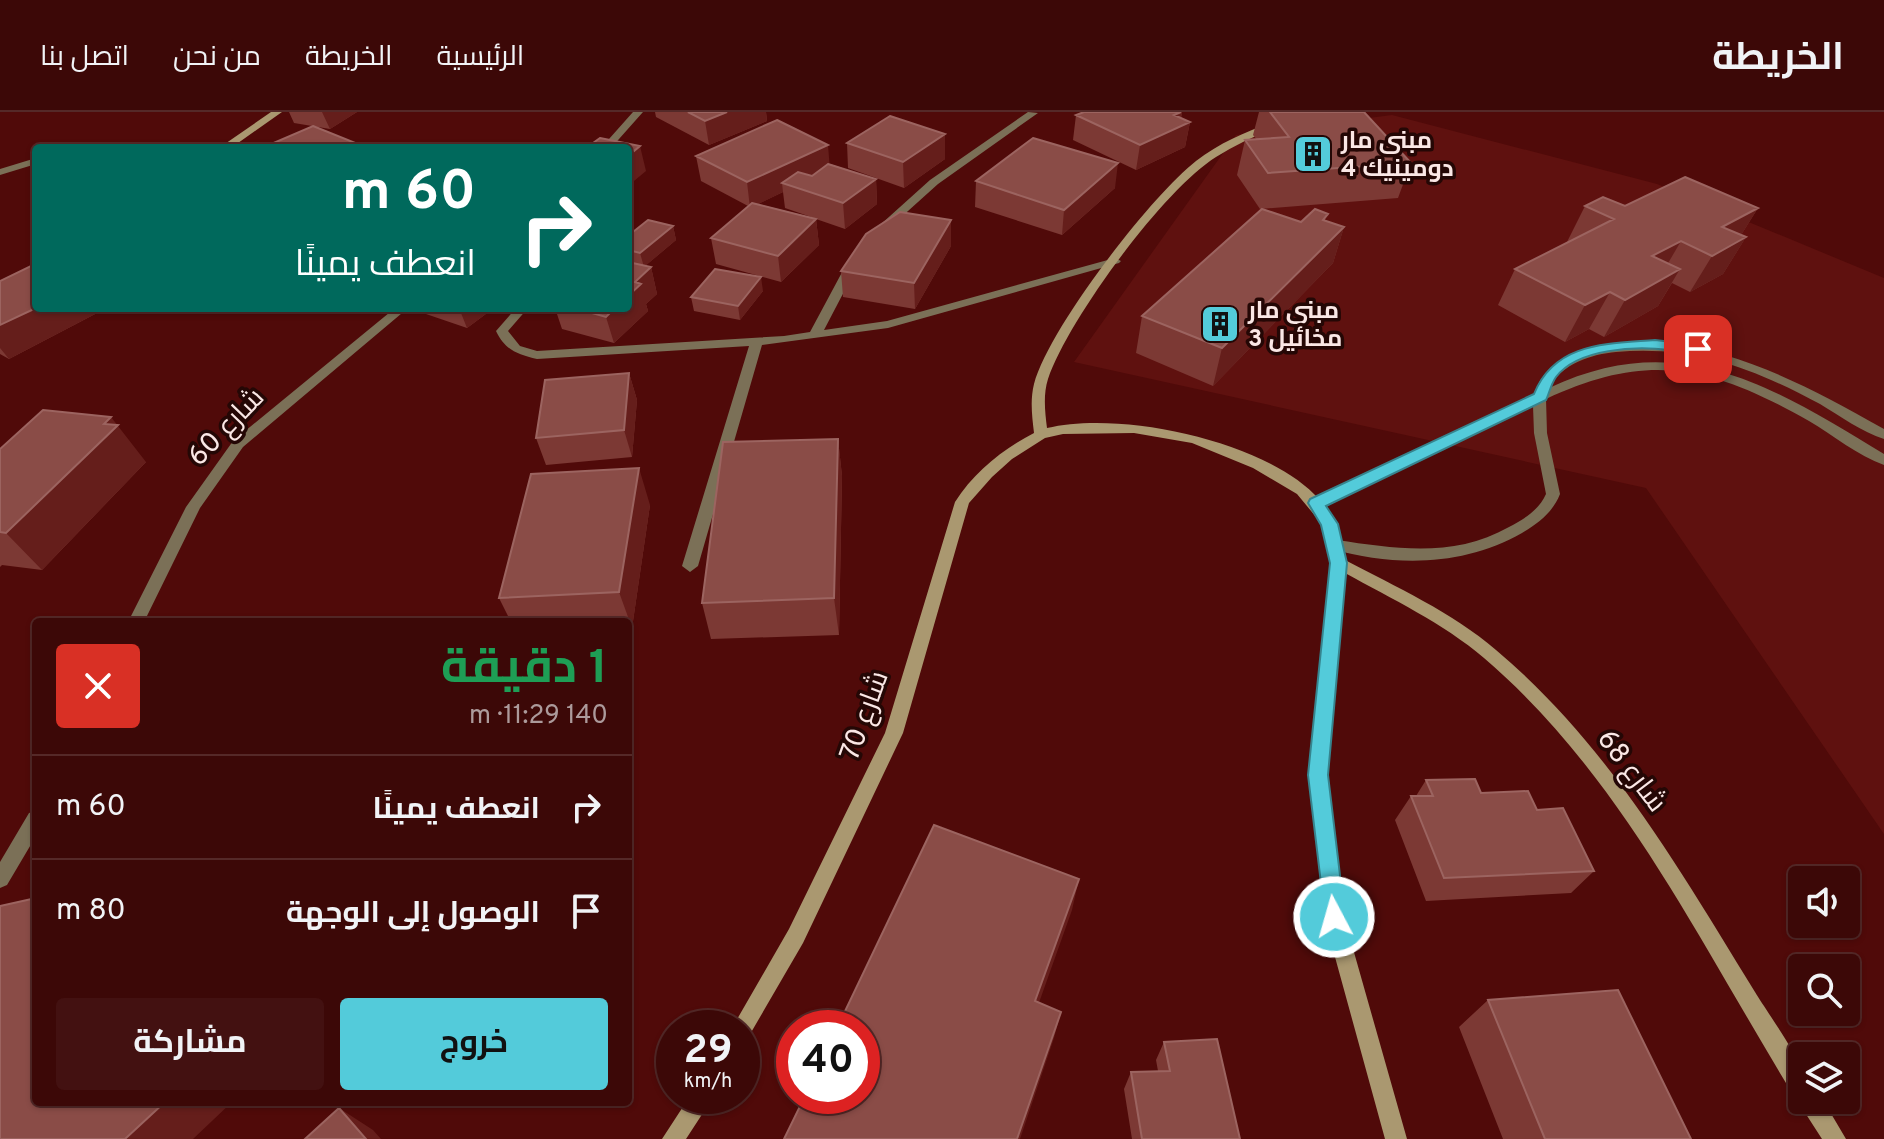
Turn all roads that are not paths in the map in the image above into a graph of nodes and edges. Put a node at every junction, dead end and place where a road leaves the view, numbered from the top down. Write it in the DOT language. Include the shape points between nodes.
graph roads {
  1 [pos="277,112"];
  2 [pos="638,112"];
  3 [pos="1311,112"];
  4 [pos="1033,113"];
  5 [pos="1285,116"];
  6 [pos="230,144"];
  7 [pos="610,144"];
  8 [pos="32,162"];
  9 [pos="0,172"];
  10 [pos="875,235"];
  11 [pos="859,255"];
  12 [pos="1115,261"];
  13 [pos="397,312"];
  14 [pos="519,312"];
  15 [pos="815,335"];
  16 [pos="756,343"];
  17 [pos="1540,397"];
  18 [pos="1041,434"];
  19 [pos="1884,435"];
  20 [pos="1884,460"];
  21 [pos="1316,503"];
  22 [pos="1338,554"];
  23 [pos="690,566"];
  24 [pos="138,618"];
  25 [pos="32,826"];
  26 [pos="0,879"];
  27 [pos="753,1010"];
  28 [pos="1788,1067"];
  29 [pos="690,1114"];
  30 [pos="1819,1114"];
  31 [pos="673,1139"];
  32 [pos="1396,1139"];
  33 [pos="1835,1139"];
  1 -- 6 [label="street"];
  2 -- 7 [label="street"];
  3 -- 5 [label="street"];
  4 -- 10 [label="street" via="934,182"];
  5 -- 12 [label="street" via="1198,164 1165,196"];
  8 -- 9 [label="street"];
  11 -- 15 [label="street"];
  12 -- 15 [label="street" via="888,324"];
  12 -- 18 [label="street" via="1054,351 1037,400"];
  13 -- 24 [label="street, شارع 60" via="249,434 217,468 186,517"];
  14 -- 16 [label="street" via="502,331 507,344 537,355"];
  15 -- 16 [label="street"];
  16 -- 23 [label="street"];
  17 -- 19 [label="street" via="1549,376 1566,362 1594,350 1655,344 1698,349 1747,365"];
  17 -- 20 [label="street" via="1611,371 1687,366 1746,384"];
  17 -- 21 [label="street"];
  17 -- 22 [label="street" via="1553,494 1540,514 1471,552"];
  18 -- 21 [label="street, شارع 70" via="1105,428 1178,433 1280,476"];
  18 -- 27 [label="street, شارع 70" via="987,472 962,502 894,733 796,936"];
  21 -- 22 [label="street"];
  22 -- 28 [label="street, شارع 68" via="1489,653 1595,764 1687,897"];
  22 -- 32 [label="street" via="1318,775 1334,917"];
  25 -- 26 [label="street"];
  29 -- 31 [label="street"];
  30 -- 33 [label="street"];
}
